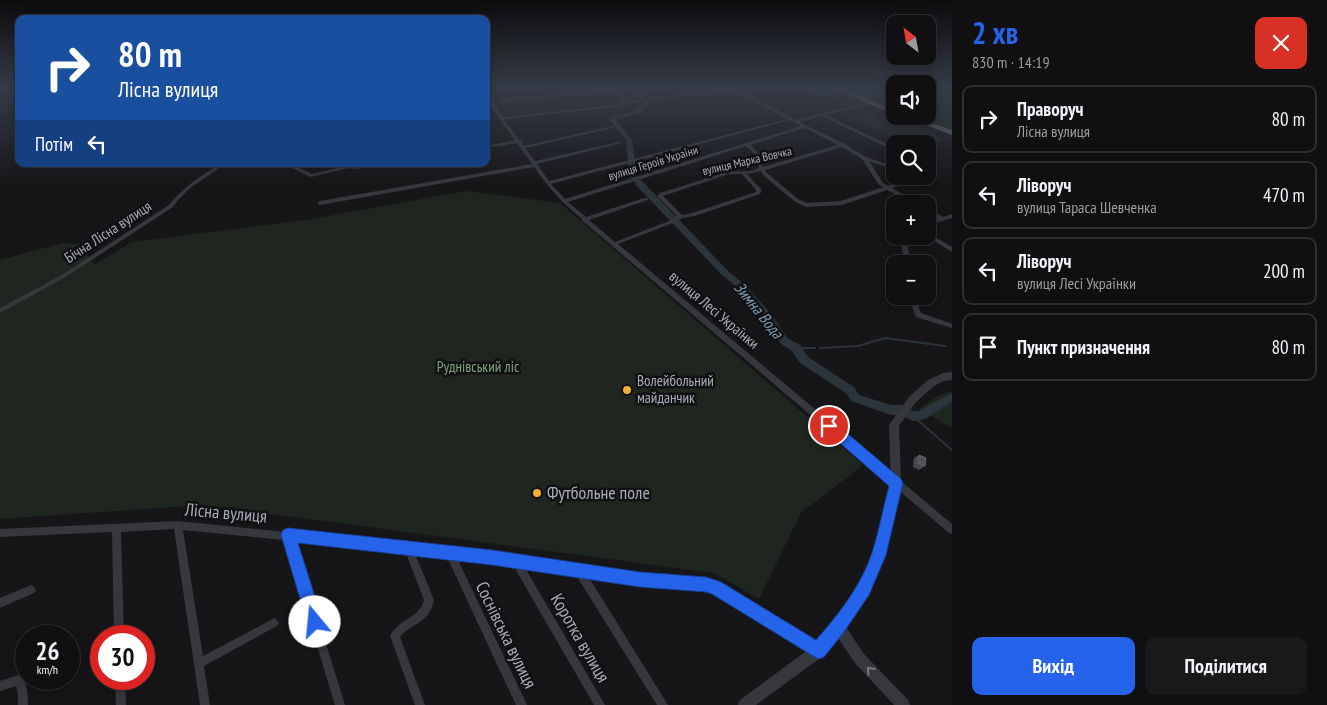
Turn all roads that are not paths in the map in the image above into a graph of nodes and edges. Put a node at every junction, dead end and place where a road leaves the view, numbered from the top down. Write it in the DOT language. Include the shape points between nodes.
graph roads {
  1 [pos="504,120"];
  2 [pos="793,120"];
  3 [pos="832,120"];
  4 [pos="930,125"];
  5 [pos="806,126"];
  6 [pos="611,127"];
  7 [pos="952,133"];
  8 [pos="619,143"];
  9 [pos="521,144"];
  10 [pos="748,145"];
  11 [pos="843,145"];
  12 [pos="886,146"];
  13 [pos="490,147"];
  14 [pos="864,158"];
  15 [pos="534,164"];
  16 [pos="886,166"];
  17 [pos="219,167"];
  18 [pos="293,167"];
  19 [pos="340,167"];
  20 [pos="762,170"];
  21 [pos="743,172"];
  22 [pos="548,183"];
  23 [pos="899,185"];
  24 [pos="890,189"];
  25 [pos="901,195"];
  26 [pos="646,199"];
  27 [pos="564,201"];
  28 [pos="320,203"];
  29 [pos="936,214"];
  30 [pos="952,216"];
  31 [pos="943,219"];
  32 [pos="584,220"];
  33 [pos="677,220"];
  34 [pos="936,221"];
  35 [pos="936,240"];
  36 [pos="614,244"];
  37 [pos="952,250"];
  38 [pos="914,305"];
  39 [pos="0,311"];
  40 [pos="952,326"];
  41 [pos="952,376"];
  42 [pos="896,483"];
  43 [pos="178,524"];
  44 [pos="116,527"];
  45 [pos="952,530"];
  46 [pos="0,533"];
  47 [pos="288,535"];
  48 [pos="410,550"];
  49 [pos="449,552"];
  50 [pos="516,562"];
  51 [pos="579,571"];
  52 [pos="31,590"];
  53 [pos="0,603"];
  54 [pos="274,623"];
  55 [pos="118,625"];
  56 [pos="838,627"];
  57 [pos="818,651"];
  58 [pos="199,663"];
  59 [pos="0,686"];
  60 [pos="120,690"];
  61 [pos="749,704"];
  62 [pos="23,705"];
  63 [pos="121,705"];
  64 [pos="205,705"];
  65 [pos="340,705"];
  66 [pos="420,705"];
  67 [pos="522,705"];
  68 [pos="600,705"];
  69 [pos="663,705"];
  70 [pos="903,705"];
  1 -- 9 [label="street, вулиця Лесі Українки"];
  2 -- 5 [label="street"];
  2 -- 22 [label="street"];
  3 -- 12 [label="street"];
  4 -- 7 [label="highway"];
  5 -- 10 [label="street, вулиця Героїв України"];
  5 -- 11 [label="street"];
  6 -- 9 [label="street"];
  8 -- 15 [label="street"];
  9 -- 13 [label="street"];
  9 -- 15 [label="street, вулиця Лесі Українки"];
  10 -- 20 [label="street" via="757,154"];
  10 -- 27 [label="street, вулиця Героїв України"];
  11 -- 14 [label="street"];
  11 -- 20 [label="street, вулиця Марка Вовчка"];
  14 -- 16 [label="street"];
  14 -- 24 [label="street" via="880,184"];
  15 -- 22 [label="street, вулиця Лесі Українки"];
  15 -- 28 [label="street"];
  17 -- 39 [label="street, Бічна Лісна вулиця" via="179,194 171,206 98,254"];
  18 -- 19 [label="street" via="311,176"];
  20 -- 21 [label="street, вулиця Марка Вовчка"];
  20 -- 24 [label="street" via="806,205 842,203"];
  21 -- 33 [label="street" via="759,190 758,193"];
  21 -- 33 [label="street, вулиця Марка Вовчка" via="729,173 662,194 660,196"];
  22 -- 27 [label="street, вулиця Лесі Українки"];
  23 -- 24 [label="street"];
  24 -- 25 [label="street"];
  26 -- 32 [label="street"];
  27 -- 32 [label="street, вулиця Лесі Українки"];
  29 -- 31 [label="street"];
  30 -- 31 [label="street"];
  31 -- 34 [label="street"];
  32 -- 36 [label="street, вулиця Лесі Українки"];
  33 -- 36 [label="street"];
  35 -- 37 [label="street"];
  36 -- 42 [label="street, вулиця Лесі Українки"];
  38 -- 40 [label="street" via="918,315"];
  41 -- 42 [label="street" via="931,383 909,404 894,425"];
  42 -- 45 [label="street, вулиця Лесі Українки"];
  42 -- 56 [label="street" via="879,555 864,589"];
  43 -- 44 [label="street, Лісна вулиця"];
  43 -- 47 [label="street, Лісна вулиця"];
  43 -- 58 [label="street"];
  44 -- 46 [label="street, Лісна вулиця"];
  44 -- 55 [label="street"];
  47 -- 48 [label="street, Лісна вулиця"];
  47 -- 65 [label="street"];
  48 -- 49 [label="street, Лісна вулиця"];
  48 -- 66 [label="street" via="429,608 425,614 398,630 395,636"];
  49 -- 50 [label="street, Лісна вулиця"];
  49 -- 67 [label="street, Соснівська вулиця"];
  50 -- 51 [label="street, Лісна вулиця"];
  50 -- 68 [label="street, Коротка вулиця"];
  51 -- 57 [label="street, Лісна вулиця" via="715,587"];
  51 -- 69 [label="street"];
  52 -- 53 [label="street"];
  54 -- 58 [label="street"];
  56 -- 57 [label="street"];
  70 -- 56 [label="street, one-way" via="856,654"];
  57 -- 61 [label="street"];
  58 -- 64 [label="street"];
  59 -- 62 [label="street" via="19,680"];
  60 -- 63 [label="street"];
}
